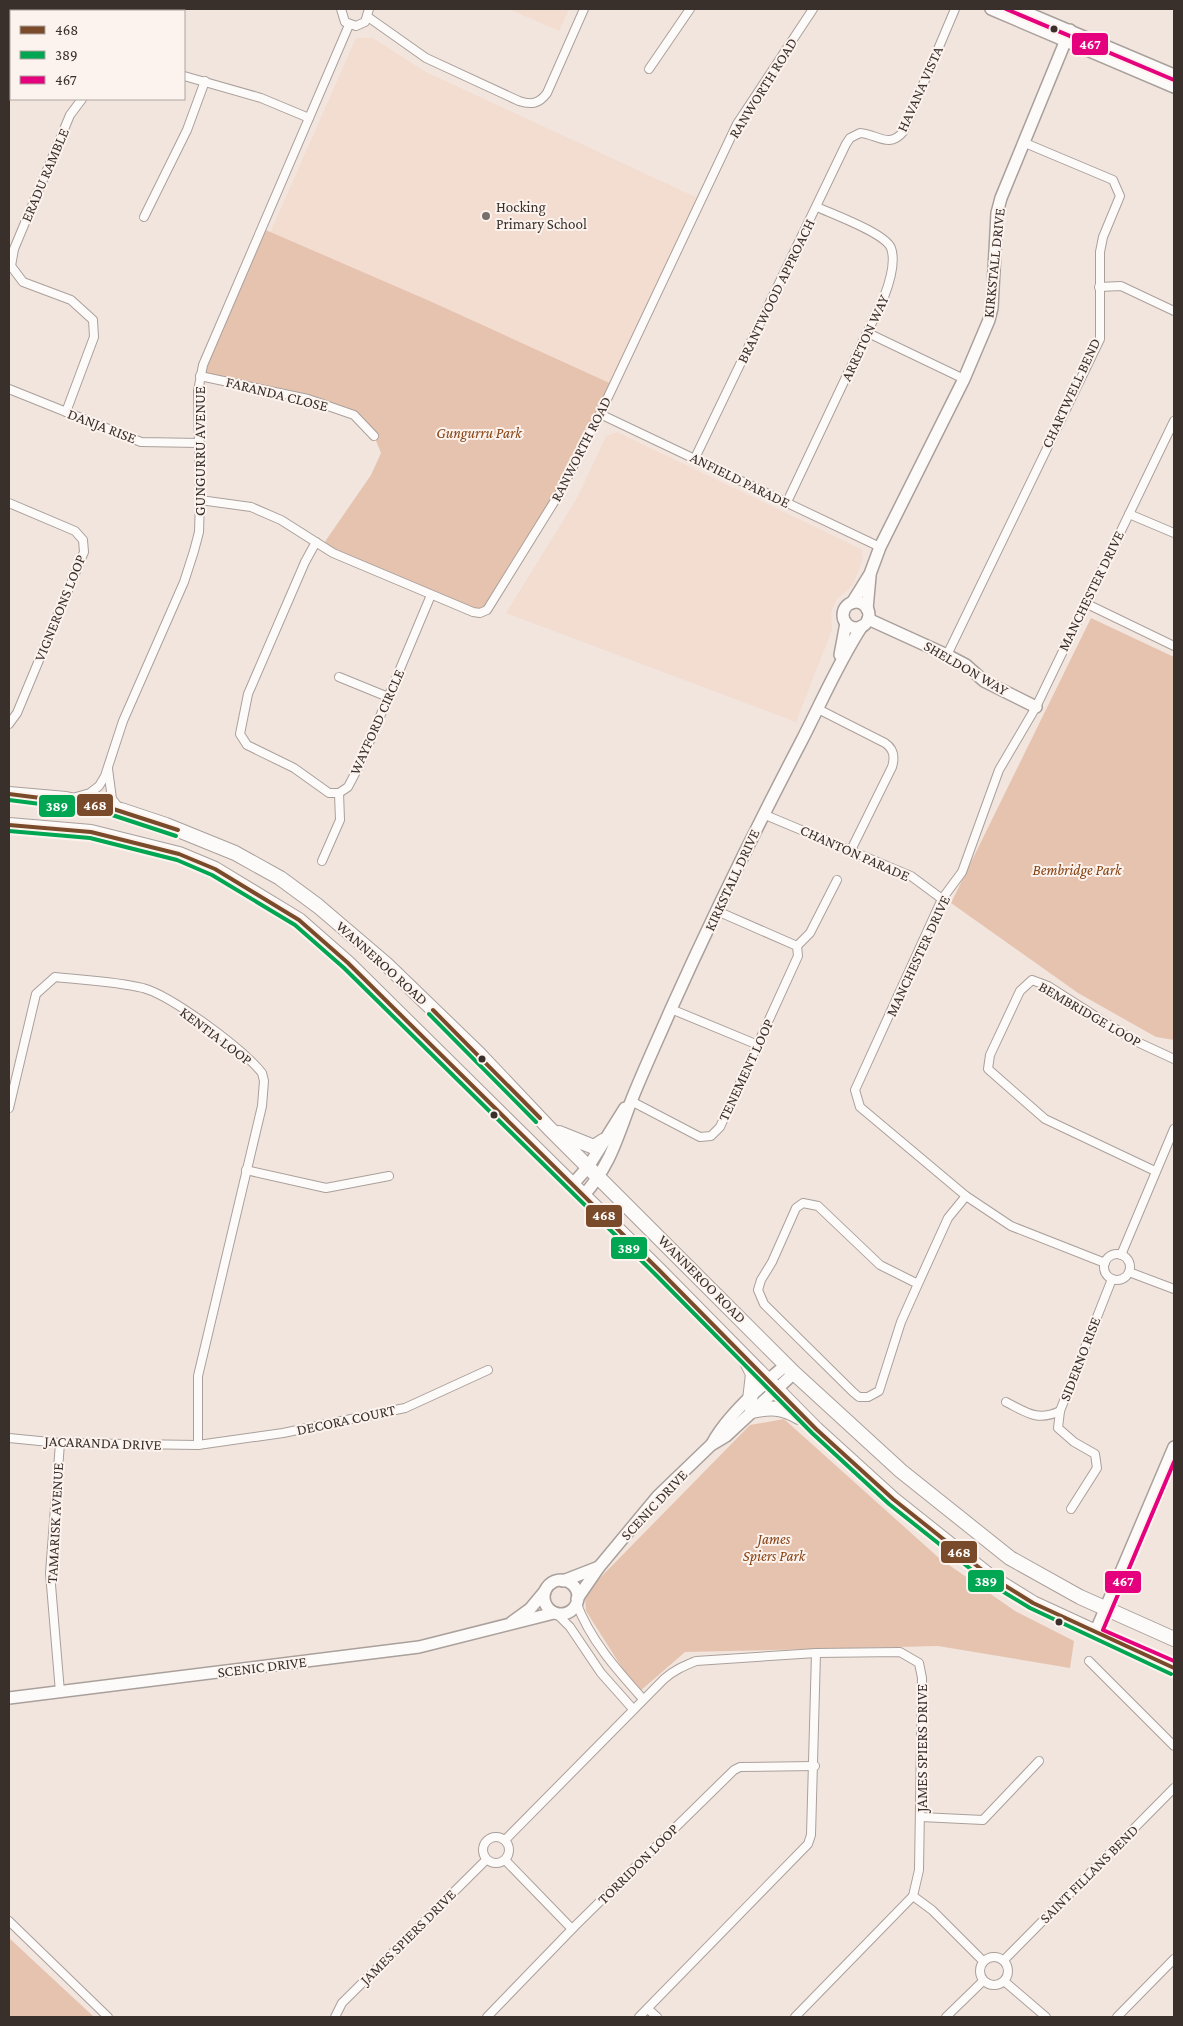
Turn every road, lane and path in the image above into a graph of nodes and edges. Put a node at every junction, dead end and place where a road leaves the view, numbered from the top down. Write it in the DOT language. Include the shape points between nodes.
graph roads {
  1 [pos="341,9"];
  2 [pos="369,9"];
  3 [pos="584,9"];
  4 [pos="690,9"];
  5 [pos="813,9"];
  6 [pos="955,9"];
  7 [pos="991,9"];
  8 [pos="1018,9"];
  9 [pos="368,17"];
  10 [pos="349,25"];
  11 [pos="1068,35"];
  12 [pos="649,69"];
  13 [pos="1174,75"];
  14 [pos="185,76"];
  15 [pos="205,80"];
  16 [pos="1174,87"];
  17 [pos="81,100"];
  18 [pos="308,118"];
  19 [pos="865,133"];
  20 [pos="1025,143"];
  21 [pos="817,207"];
  22 [pos="144,217"];
  23 [pos="1099,287"];
  24 [pos="1174,311"];
  25 [pos="868,333"];
  26 [pos="200,376"];
  27 [pos="964,379"];
  28 [pos="9,389"];
  29 [pos="66,412"];
  30 [pos="600,414"];
  31 [pos="1174,423"];
  32 [pos="374,436"];
  33 [pos="200,442"];
  34 [pos="695,458"];
  35 [pos="200,500"];
  36 [pos="786,502"];
  37 [pos="9,503"];
  38 [pos="1129,514"];
  39 [pos="1174,533"];
  40 [pos="316,542"];
  41 [pos="880,547"];
  42 [pos="870,574"];
  43 [pos="431,595"];
  44 [pos="852,603"];
  45 [pos="1084,603"];
  46 [pos="865,618"];
  47 [pos="846,622"];
  48 [pos="1174,646"];
  49 [pos="947,655"];
  50 [pos="839,662"];
  51 [pos="339,677"];
  52 [pos="388,698"];
  53 [pos="1036,707"];
  54 [pos="818,709"];
  55 [pos="9,724"];
  56 [pos="108,770"];
  57 [pos="339,793"];
  58 [pos="9,794"];
  59 [pos="66,799"];
  60 [pos="121,810"];
  61 [pos="763,814"];
  62 [pos="9,825"];
  63 [pos="851,850"];
  64 [pos="322,861"];
  65 [pos="837,880"];
  66 [pos="942,899"];
  67 [pos="717,911"];
  68 [pos="797,946"];
  69 [pos="671,1009"];
  70 [pos="758,1045"];
  71 [pos="1174,1059"];
  72 [pos="631,1101"];
  73 [pos="9,1108"];
  74 [pos="549,1128"];
  75 [pos="1174,1129"];
  76 [pos="603,1142"];
  77 [pos="588,1167"];
  78 [pos="246,1170"];
  79 [pos="1156,1171"];
  80 [pos="389,1176"];
  81 [pos="600,1178"];
  82 [pos="572,1185"];
  83 [pos="582,1196"];
  84 [pos="966,1196"];
  85 [pos="1122,1255"];
  86 [pos="1104,1263"];
  87 [pos="1129,1272"];
  88 [pos="1112,1279"];
  89 [pos="918,1284"];
  90 [pos="1174,1288"];
  91 [pos="745,1357"];
  92 [pos="790,1369"];
  93 [pos="488,1370"];
  94 [pos="771,1384"];
  95 [pos="1006,1402"];
  96 [pos="751,1405"];
  97 [pos="1060,1412"];
  98 [pos="816,1429"];
  99 [pos="9,1438"];
  100 [pos="60,1443"];
  101 [pos="198,1445"];
  102 [pos="1174,1447"];
  103 [pos="1070,1509"];
  104 [pos="600,1567"];
  105 [pos="563,1581"];
  106 [pos="545,1591"];
  107 [pos="577,1600"];
  108 [pos="1105,1608"];
  109 [pos="555,1613"];
  110 [pos="512,1622"];
  111 [pos="1095,1633"];
  112 [pos="1174,1639"];
  113 [pos="816,1653"];
  114 [pos="1089,1661"];
  115 [pos="1174,1668"];
  116 [pos="60,1692"];
  117 [pos="9,1698"];
  118 [pos="643,1699"];
  119 [pos="633,1709"];
  120 [pos="1174,1746"];
  121 [pos="1039,1761"];
  122 [pos="815,1766"];
  123 [pos="1174,1788"];
  124 [pos="921,1817"];
  125 [pos="505,1840"];
  126 [pos="486,1860"];
  127 [pos="505,1860"];
  128 [pos="913,1896"];
  129 [pos="9,1920"];
  130 [pos="572,1929"];
  131 [pos="1174,1959"];
  132 [pos="1004,1960"];
  133 [pos="983,1961"];
  134 [pos="983,1981"];
  135 [pos="1004,1982"];
  136 [pos="648,2008"];
  137 [pos="108,2017"];
  138 [pos="335,2017"];
  139 [pos="487,2017"];
  140 [pos="639,2017"];
  141 [pos="657,2017"];
  142 [pos="795,2017"];
  143 [pos="946,2017"];
  144 [pos="1046,2017"];
  145 [pos="1117,2017"];
  1 -- 10 [label="street" via="342,18"];
  2 -- 9 [label="street"];
  3 -- 9 [label="street" via="547,93 537,102 528,104 426,58"];
  4 -- 12 [label="street"];
  5 -- 30 [label="street, RANWORTH ROAD" via="738,124"];
  6 -- 19 [label="street, HAVANA VISTA" via="903,132 896,139 887,141"];
  7 -- 11 [label="street"];
  8 -- 11 [label="street"];
  9 -- 10 [label="street" via="361,24"];
  10 -- 18 [label="street, GUNGURRU AVENUE"];
  11 -- 13 [label="street"];
  11 -- 16 [label="street"];
  11 -- 20 [label="street, KIRKSTALL DRIVE"];
  14 -- 15 [label="street"];
  15 -- 18 [label="street"];
  15 -- 22 [label="street" via="187,130"];
  17 -- 29 [label="street, ERADU RAMBLE" via="70,115 14,249 11,266 23,282 71,300 93,320 94,337"];
  18 -- 26 [label="street, GUNGURRU AVENUE"];
  19 -- 21 [label="street, BRANTWOOD APPROACH" via="855,135 846,144"];
  20 -- 23 [label="street, CHARTWELL BEND" via="1113,180 1120,196 1103,237"];
  20 -- 27 [label="street, KIRKSTALL DRIVE" via="997,213 989,320"];
  21 -- 25 [label="street, ARRETON WAY" via="880,237 890,246 889,283"];
  21 -- 34 [label="street, BRANTWOOD APPROACH"];
  23 -- 24 [label="street" via="1121,286"];
  23 -- 49 [label="street, CHARTWELL BEND" via="1100,339"];
  25 -- 27 [label="street"];
  25 -- 36 [label="street, ARRETON WAY"];
  26 -- 32 [label="street, FARANDA CLOSE" via="308,399 354,415"];
  26 -- 33 [label="street, GUNGURRU AVENUE"];
  27 -- 41 [label="street, KIRKSTALL DRIVE"];
  28 -- 29 [label="street, DANJA RISE"];
  29 -- 33 [label="street, DANJA RISE" via="141,442"];
  30 -- 34 [label="street, ANFIELD PARADE"];
  30 -- 43 [label="street, RANWORTH ROAD" via="559,494 487,610 473,612"];
  31 -- 38 [label="street, MANCHESTER DRIVE"];
  33 -- 35 [label="street, GUNGURRU AVENUE"];
  34 -- 36 [label="street, ANFIELD PARADE"];
  35 -- 40 [label="street, RANWORTH ROAD" via="251,507 282,520"];
  35 -- 56 [label="street, GUNGURRU AVENUE" via="199,532 184,582 123,721"];
  36 -- 41 [label="street, ANFIELD PARADE"];
  37 -- 55 [label="street, VIGNERONS LOOP" via="75,531 83,540 84,552 17,713"];
  38 -- 39 [label="street, MANCHESTER DRIVE"];
  38 -- 45 [label="street, MANCHESTER DRIVE"];
  40 -- 43 [label="street, RANWORTH ROAD"];
  40 -- 57 [label="street" via="248,694 240,734 247,745 294,768 329,793"];
  41 -- 42 [label="street, KIRKSTALL DRIVE"];
  42 -- 44 [label="street, KIRKSTALL DRIVE"];
  42 -- 46 [label="street, KIRKSTALL DRIVE"];
  43 -- 52 [label="street, WAYFORD CIRCLE"];
  44 -- 46 [label="street" via="860,603"];
  44 -- 47 [label="street" via="844,611"];
  45 -- 48 [label="street"];
  45 -- 53 [label="street, MANCHESTER DRIVE"];
  46 -- 47 [label="street" via="852,627"];
  46 -- 49 [label="street, SHELDON WAY"];
  46 -- 50 [label="street, KIRKSTALL DRIVE"];
  47 -- 50 [label="street, KIRKSTALL DRIVE"];
  49 -- 53 [label="street, SHELDON WAY" via="966,665 984,681"];
  50 -- 54 [label="street, KIRKSTALL DRIVE"];
  51 -- 52 [label="street"];
  52 -- 57 [label="street, WAYFORD CIRCLE" via="361,762 348,787"];
  53 -- 66 [label="street, MANCHESTER DRIVE" via="999,770 962,872"];
  54 -- 61 [label="street, KIRKSTALL DRIVE"];
  54 -- 63 [label="street" via="885,743 894,754 892,767"];
  56 -- 59 [label="street, GUNGURRU AVENUE" via="90,793"];
  56 -- 60 [label="street, GUNGURRU AVENUE" via="112,799"];
  57 -- 64 [label="street" via="340,820"];
  58 -- 59 [label="highway, WANNEROO ROAD"];
  59 -- 60 [label="highway, WANNEROO ROAD"];
  60 -- 74 [label="highway, WANNEROO ROAD" via="235,853 303,895 386,964 478,1053"];
  61 -- 63 [label="street, CHANTON PARADE"];
  61 -- 67 [label="street, KIRKSTALL DRIVE"];
  62 -- 82 [label="highway, WANNEROO ROAD" via="91,832 179,854 208,865 299,920 348,963"];
  63 -- 66 [label="street, CHANTON PARADE" via="911,876"];
  65 -- 68 [label="street, TENEMENT LOOP" via="810,933"];
  66 -- 84 [label="street, MANCHESTER DRIVE" via="854,1090 860,1107"];
  67 -- 68 [label="street"];
  67 -- 69 [label="street, KIRKSTALL DRIVE"];
  68 -- 70 [label="street, TENEMENT LOOP" via="798,956"];
  69 -- 70 [label="street"];
  69 -- 72 [label="street, KIRKSTALL DRIVE"];
  70 -- 72 [label="street, TENEMENT LOOP" via="720,1127 711,1136 700,1137"];
  71 -- 79 [label="street, BEMBRIDGE LOOP" via="1133,1040 1048,986 1032,980 1020,991 990,1055 988,1069 1045,1120"];
  72 -- 76 [label="street, KIRKSTALL DRIVE"];
  72 -- 81 [label="street, KIRKSTALL DRIVE"];
  73 -- 78 [label="street, KENTIA LOOP" via="36,994 55,978 141,988 158,993 213,1030 262,1073 262,1106"];
  74 -- 76 [label="highway" via="594,1147"];
  74 -- 77 [label="highway, WANNEROO ROAD"];
  75 -- 79 [label="street"];
  76 -- 77 [label="street, KIRKSTALL DRIVE"];
  77 -- 81 [label="highway, WANNEROO ROAD"];
  77 -- 82 [label="street, KIRKSTALL DRIVE"];
  78 -- 80 [label="street" via="326,1188"];
  78 -- 101 [label="street, KENTIA LOOP" via="198,1376"];
  79 -- 85 [label="street"];
  81 -- 83 [label="street, KIRKSTALL DRIVE"];
  81 -- 92 [label="highway, WANNEROO ROAD"];
  82 -- 83 [label="highway, WANNEROO ROAD"];
  83 -- 91 [label="highway, WANNEROO ROAD"];
  84 -- 86 [label="street, MANCHESTER DRIVE" via="1011,1226"];
  84 -- 89 [label="street" via="948,1218"];
  85 -- 86 [label="street" via="1110,1256"];
  85 -- 87 [label="street" via="1129,1264"];
  86 -- 88 [label="street" via="1106,1274"];
  87 -- 88 [label="street" via="1120,1280"];
  87 -- 90 [label="street"];
  88 -- 97 [label="street, SIDERNO RISE"];
  89 -- 89 [label="street" via="901,1322 879,1391 868,1397 859,1397 846,1385 764,1304 758,1290 796,1208 802,1203 818,1206 880,1265"];
  91 -- 94 [label="highway, WANNEROO ROAD"];
  91 -- 96 [label="highway" via="753,1374"];
  92 -- 94 [label="street, SCENIC DRIVE"];
  92 -- 108 [label="highway, WANNEROO ROAD" via="902,1471 987,1541 1054,1583"];
  93 -- 101 [label="street, DECORA COURT" via="405,1408 283,1433"];
  94 -- 96 [label="street, SCENIC DRIVE"];
  94 -- 98 [label="highway, WANNEROO ROAD"];
  95 -- 97 [label="street, SIDERNO RISE" via="1035,1416 1047,1418"];
  96 -- 98 [label="highway" via="783,1409"];
  96 -- 104 [label="street, SCENIC DRIVE" via="719,1430 711,1445 658,1496"];
  97 -- 103 [label="street" via="1058,1428 1095,1454 1097,1468"];
  98 -- 111 [label="highway, WANNEROO ROAD" via="893,1499 991,1577 1033,1603"];
  99 -- 100 [label="street, JACARANDA DRIVE"];
  100 -- 101 [label="street, JACARANDA DRIVE"];
  100 -- 116 [label="street, TAMARISK AVENUE" via="50,1573"];
  102 -- 108 [label="street"];
  104 -- 105 [label="street"];
  104 -- 107 [label="street, SCENIC DRIVE"];
  105 -- 106 [label="street" via="552,1583"];
  105 -- 107 [label="street" via="574,1587"];
  106 -- 109 [label="street" via="545,1604"];
  106 -- 110 [label="street, SCENIC DRIVE"];
  107 -- 109 [label="street" via="570,1611"];
  107 -- 118 [label="street" via="582,1618 612,1664"];
  108 -- 111 [label="street"];
  108 -- 112 [label="highway, WANNEROO ROAD"];
  109 -- 110 [label="street, SCENIC DRIVE"];
  109 -- 119 [label="street" via="570,1627 601,1673"];
  110 -- 116 [label="street, SCENIC DRIVE" via="418,1647"];
  111 -- 115 [label="highway, WANNEROO ROAD"];
  113 -- 118 [label="street, JAMES SPIERS DRIVE" via="696,1660 674,1670"];
  113 -- 122 [label="street"];
  113 -- 124 [label="street, JAMES SPIERS DRIVE" via="900,1652 919,1663 922,1678"];
  114 -- 120 [label="street"];
  116 -- 117 [label="street, SCENIC DRIVE"];
  118 -- 119 [label="street, JAMES SPIERS DRIVE"];
  119 -- 125 [label="street, JAMES SPIERS DRIVE"];
  121 -- 124 [label="street" via="983,1820"];
  122 -- 130 [label="street, TORRIDON LOOP" via="740,1766 734,1770"];
  122 -- 136 [label="street" via="808,1844"];
  123 -- 132 [label="street, SAINT FILLANS BEND"];
  124 -- 128 [label="street, JAMES SPIERS DRIVE" via="919,1870"];
  125 -- 126 [label="street" via="494,1836 486,1841 482,1851"];
  125 -- 127 [label="street" via="509,1850"];
  126 -- 127 [label="street" via="495,1864"];
  126 -- 138 [label="street, JAMES SPIERS DRIVE" via="342,2003"];
  127 -- 130 [label="street"];
  128 -- 133 [label="street" via="932,1910"];
  128 -- 142 [label="street"];
  129 -- 137 [label="street"];
  130 -- 139 [label="street, TORRIDON LOOP"];
  131 -- 145 [label="street"];
  132 -- 133 [label="street" via="992,1956"];
  132 -- 135 [label="street" via="1008,1969"];
  133 -- 134 [label="street" via="979,1972"];
  134 -- 135 [label="street" via="995,1986"];
  134 -- 143 [label="street"];
  135 -- 144 [label="street"];
  136 -- 140 [label="street"];
  136 -- 141 [label="street"];
}
